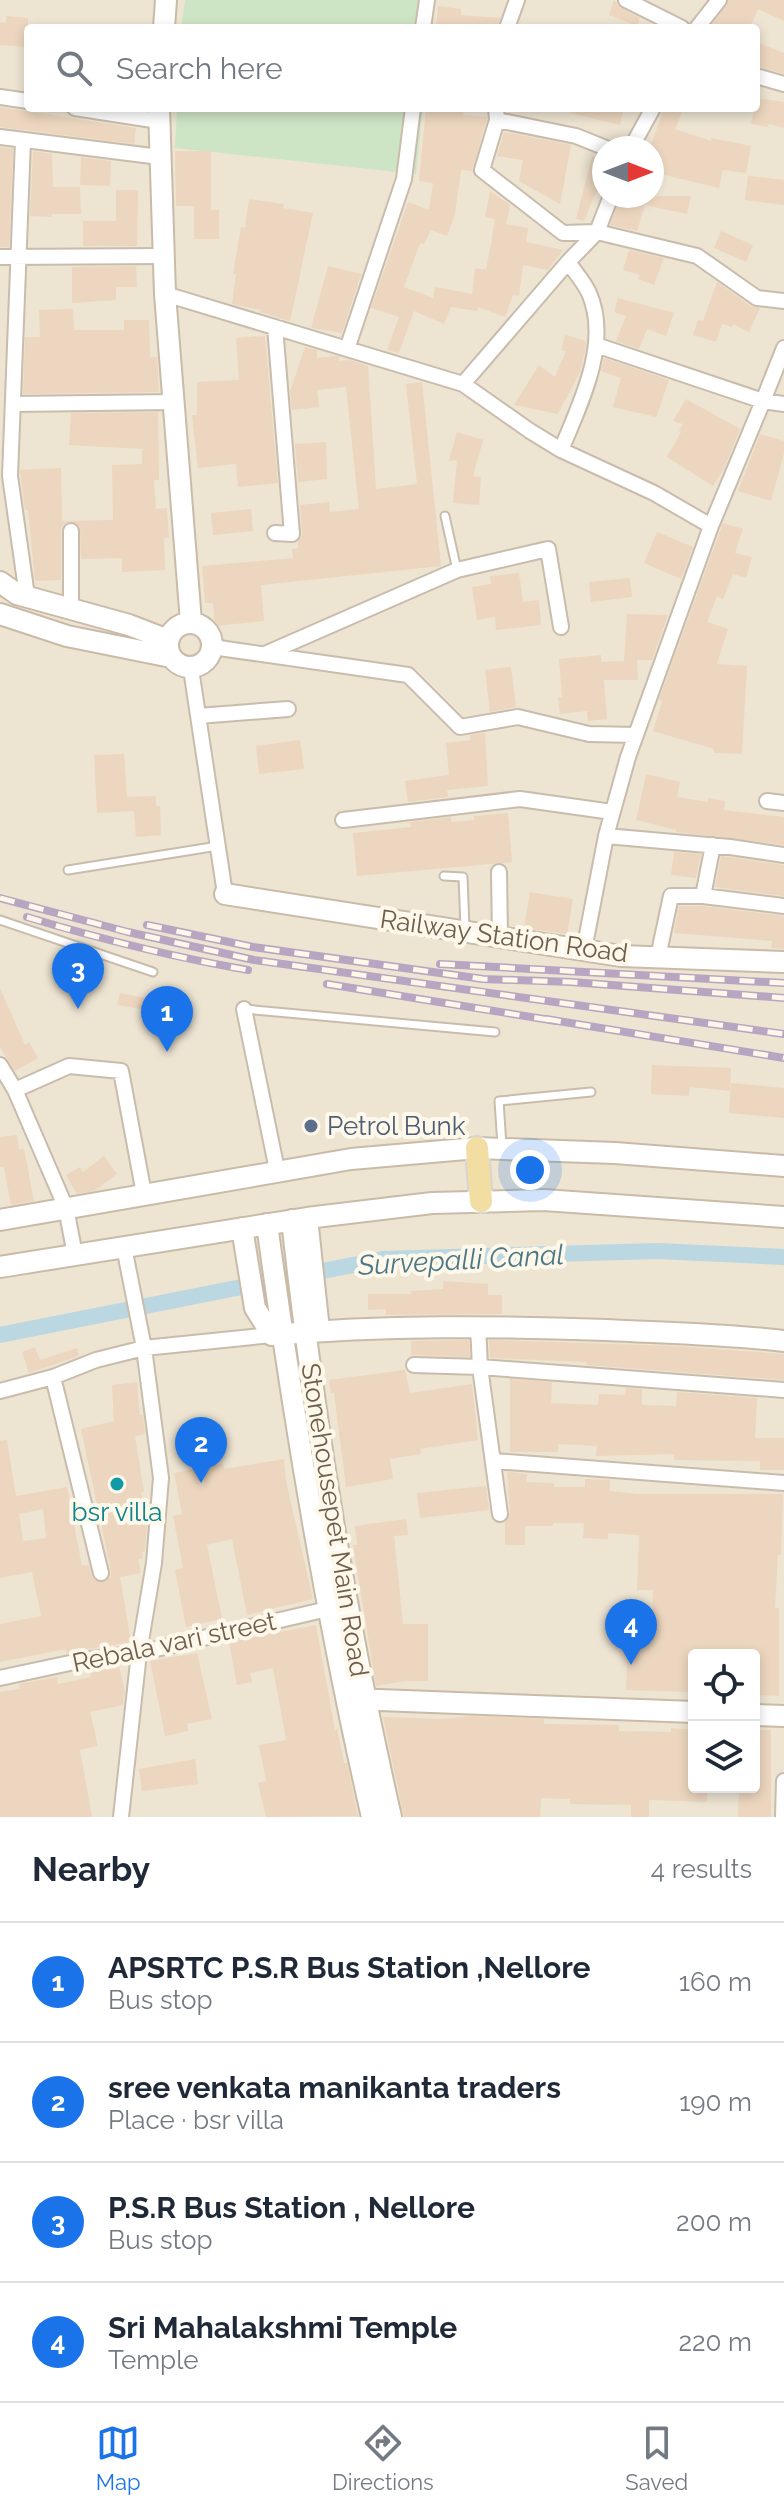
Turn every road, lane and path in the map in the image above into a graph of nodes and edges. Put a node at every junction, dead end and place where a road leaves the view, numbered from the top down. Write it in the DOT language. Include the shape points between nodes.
graph roads {
  1 [pos="159,0"];
  2 [pos="166,0"];
  3 [pos="427,0"];
  4 [pos="517,0"];
  5 [pos="626,0"];
  6 [pos="719,0"];
  7 [pos="164,24"];
  8 [pos="424,24"];
  9 [pos="508,24"];
  10 [pos="674,24"];
  11 [pos="700,24"];
  12 [pos="760,77"];
  13 [pos="784,84"];
  14 [pos="0,97"];
  15 [pos="24,100"];
  16 [pos="131,112"];
  17 [pos="412,112"];
  18 [pos="651,112"];
  19 [pos="159,114"];
  20 [pos="497,114"];
  21 [pos="638,136"];
  22 [pos="0,137"];
  23 [pos="23,140"];
  24 [pos="592,142"];
  25 [pos="160,157"];
  26 [pos="606,208"];
  27 [pos="597,232"];
  28 [pos="163,256"];
  29 [pos="0,257"];
  30 [pos="18,257"];
  31 [pos="568,262"];
  32 [pos="165,294"];
  33 [pos="784,301"];
  34 [pos="275,327"];
  35 [pos="596,345"];
  36 [pos="784,348"];
  37 [pos="347,349"];
  38 [pos="463,384"];
  39 [pos="763,401"];
  40 [pos="175,402"];
  41 [pos="13,404"];
  42 [pos="784,404"];
  43 [pos="561,450"];
  44 [pos="445,516"];
  45 [pos="711,526"];
  46 [pos="71,531"];
  47 [pos="275,533"];
  48 [pos="457,570"];
  49 [pos="0,582"];
  50 [pos="27,596"];
  51 [pos="71,610"];
  52 [pos="0,614"];
  53 [pos="191,622"];
  54 [pos="561,627"];
  55 [pos="212,647"];
  56 [pos="170,649"];
  57 [pos="265,654"];
  58 [pos="191,669"];
  59 [pos="288,709"];
  60 [pos="198,716"];
  61 [pos="636,735"];
  62 [pos="767,801"];
  63 [pos="784,803"];
  64 [pos="612,812"];
  65 [pos="343,820"];
  66 [pos="606,836"];
  67 [pos="713,845"];
  68 [pos="218,846"];
  69 [pos="784,855"];
  70 [pos="68,870"];
  71 [pos="499,872"];
  72 [pos="444,876"];
  73 [pos="225,894"];
  74 [pos="703,896"];
  75 [pos="784,906"];
  76 [pos="0,920"];
  77 [pos="465,932"];
  78 [pos="500,937"];
  79 [pos="584,950"];
  80 [pos="658,957"];
  81 [pos="784,962"];
  82 [pos="153,972"];
  83 [pos="244,1009"];
  84 [pos="495,1032"];
  85 [pos="0,1065"];
  86 [pos="15,1090"];
  87 [pos="591,1092"];
  88 [pos="477,1148"];
  89 [pos="502,1149"];
  90 [pos="784,1166"];
  91 [pos="277,1170"];
  92 [pos="144,1194"];
  93 [pos="481,1201"];
  94 [pos="66,1208"];
  95 [pos="784,1217"];
  96 [pos="0,1220"];
  97 [pos="267,1224"];
  98 [pos="301,1229"];
  99 [pos="243,1236"];
  100 [pos="124,1247"];
  101 [pos="75,1255"];
  102 [pos="0,1267"];
  103 [pos="478,1325"];
  104 [pos="309,1327"];
  105 [pos="277,1335"];
  106 [pos="784,1341"];
  107 [pos="144,1348"];
  108 [pos="414,1365"];
  109 [pos="480,1367"];
  110 [pos="53,1377"];
  111 [pos="784,1390"];
  112 [pos="0,1391"];
  113 [pos="494,1461"];
  114 [pos="784,1483"];
  115 [pos="500,1514"];
  116 [pos="101,1573"];
  117 [pos="348,1604"];
  118 [pos="328,1609"];
  119 [pos="139,1653"];
  120 [pos="0,1678"];
  121 [pos="355,1699"];
  122 [pos="688,1712"];
  123 [pos="760,1715"];
  124 [pos="784,1716"];
  125 [pos="784,1781"];
  126 [pos="121,1817"];
  127 [pos="372,1817"];
  128 [pos="391,1817"];
  129 [pos="783,1817"];
  1 -- 2 [label="lane"];
  2 -- 7 [label="main road"];
  3 -- 8 [label="street"];
  4 -- 9 [label="street"];
  5 -- 10 [label="street"];
  6 -- 11 [label="street"];
  12 -- 13 [label="street"];
  14 -- 15 [label="street"];
  16 -- 19 [label="street"];
  17 -- 37 [label="street" via="404,179"];
  18 -- 21 [label="street"];
  19 -- 25 [label="main road"];
  20 -- 24 [label="street"];
  20 -- 27 [label="street" via="482,170 563,233"];
  22 -- 23 [label="street"];
  23 -- 25 [label="street"];
  23 -- 30 [label="street"];
  25 -- 28 [label="main road"];
  26 -- 27 [label="street"];
  27 -- 31 [label="street"];
  27 -- 33 [label="street" via="697,256 757,298"];
  28 -- 30 [label="street"];
  28 -- 32 [label="main road"];
  29 -- 30 [label="street"];
  30 -- 41 [label="street"];
  31 -- 35 [label="street" via="589,292"];
  31 -- 38 [label="street"];
  32 -- 34 [label="street"];
  32 -- 40 [label="main road"];
  34 -- 37 [label="street"];
  34 -- 47 [label="street" via="292,534"];
  35 -- 39 [label="street"];
  35 -- 43 [label="street" via="584,395"];
  36 -- 39 [label="street"];
  37 -- 38 [label="street"];
  38 -- 43 [label="street"];
  39 -- 42 [label="street"];
  39 -- 45 [label="street"];
  40 -- 41 [label="street"];
  40 -- 53 [label="main road"];
  41 -- 50 [label="street" via="10,476"];
  43 -- 45 [label="street"];
  44 -- 48 [label="lane"];
  45 -- 61 [label="street"];
  46 -- 51 [label="street"];
  48 -- 54 [label="street" via="548,549"];
  48 -- 57 [label="street"];
  49 -- 50 [label="main road"];
  50 -- 51 [label="main road"];
  51 -- 56 [label="main road" via="129,625"];
  52 -- 56 [label="main road" via="67,636"];
  53 -- 55 [label="main road" via="210,635"];
  53 -- 56 [label="main road" via="176,627"];
  55 -- 57 [label="street"];
  55 -- 58 [label="main road" via="208,658"];
  56 -- 58 [label="main road" via="178,664"];
  57 -- 61 [label="street" via="408,675 460,727 518,717 589,734"];
  58 -- 60 [label="street"];
  59 -- 60 [label="street"];
  60 -- 68 [label="street"];
  61 -- 64 [label="street"];
  62 -- 63 [label="street"];
  64 -- 65 [label="street" via="520,799"];
  64 -- 66 [label="street"];
  66 -- 67 [label="street"];
  66 -- 79 [label="street"];
  67 -- 69 [label="street"];
  67 -- 74 [label="street"];
  68 -- 70 [label="lane"];
  68 -- 73 [label="street"];
  71 -- 78 [label="street"];
  72 -- 77 [label="lane" via="463,877"];
  73 -- 77 [label="main road, Railway Station Road"];
  74 -- 75 [label="street"];
  74 -- 80 [label="street" via="671,896"];
  76 -- 82 [label="lane"];
  77 -- 78 [label="main road, Railway Station Road"];
  78 -- 79 [label="main road, Railway Station Road"];
  79 -- 80 [label="main road, Railway Station Road"];
  80 -- 81 [label="main road, Railway Station Road"];
  83 -- 84 [label="lane"];
  83 -- 91 [label="street"];
  85 -- 86 [label="street"];
  86 -- 92 [label="street" via="69,1066 121,1071"];
  86 -- 94 [label="street"];
  87 -- 89 [label="lane" via="499,1101"];
  88 -- 89 [label="main road"];
  88 -- 91 [label="main road"];
  88 -- 93 [label="main road"];
  89 -- 90 [label="main road"];
  91 -- 92 [label="main road"];
  92 -- 94 [label="main road"];
  93 -- 95 [label="main road" via="560,1201"];
  93 -- 98 [label="main road" via="432,1203"];
  94 -- 96 [label="main road"];
  94 -- 101 [label="street"];
  97 -- 98 [label="main road"];
  97 -- 99 [label="main road"];
  97 -- 105 [label="main road"];
  98 -- 104 [label="main road, Stonehousepet Main Road"];
  98 -- 104 [label="main road" via="318,1303"];
  99 -- 100 [label="main road"];
  99 -- 105 [label="main road" via="255,1308"];
  100 -- 101 [label="main road"];
  100 -- 107 [label="street"];
  101 -- 102 [label="main road"];
  103 -- 104 [label="main road"];
  103 -- 106 [label="main road"];
  103 -- 109 [label="street"];
  104 -- 105 [label="main road"];
  104 -- 117 [label="main road, Stonehousepet Main Road"];
  105 -- 107 [label="street"];
  105 -- 118 [label="main road"];
  107 -- 110 [label="street"];
  107 -- 119 [label="street" via="161,1478"];
  108 -- 109 [label="street"];
  109 -- 111 [label="street"];
  109 -- 113 [label="street"];
  110 -- 112 [label="street"];
  110 -- 116 [label="street"];
  113 -- 114 [label="street"];
  113 -- 115 [label="street"];
  117 -- 118 [label="street, Rebala vari street"];
  117 -- 121 [label="main road, Stonehousepet Main Road"];
  118 -- 119 [label="street, Rebala vari street"];
  118 -- 121 [label="main road"];
  119 -- 120 [label="street, Rebala vari street"];
  119 -- 126 [label="street"];
  121 -- 122 [label="main road"];
  121 -- 127 [label="main road"];
  121 -- 128 [label="main road, Stonehousepet Main Road"];
  123 -- 124 [label="main road"];
  125 -- 129 [label="street"];
}
